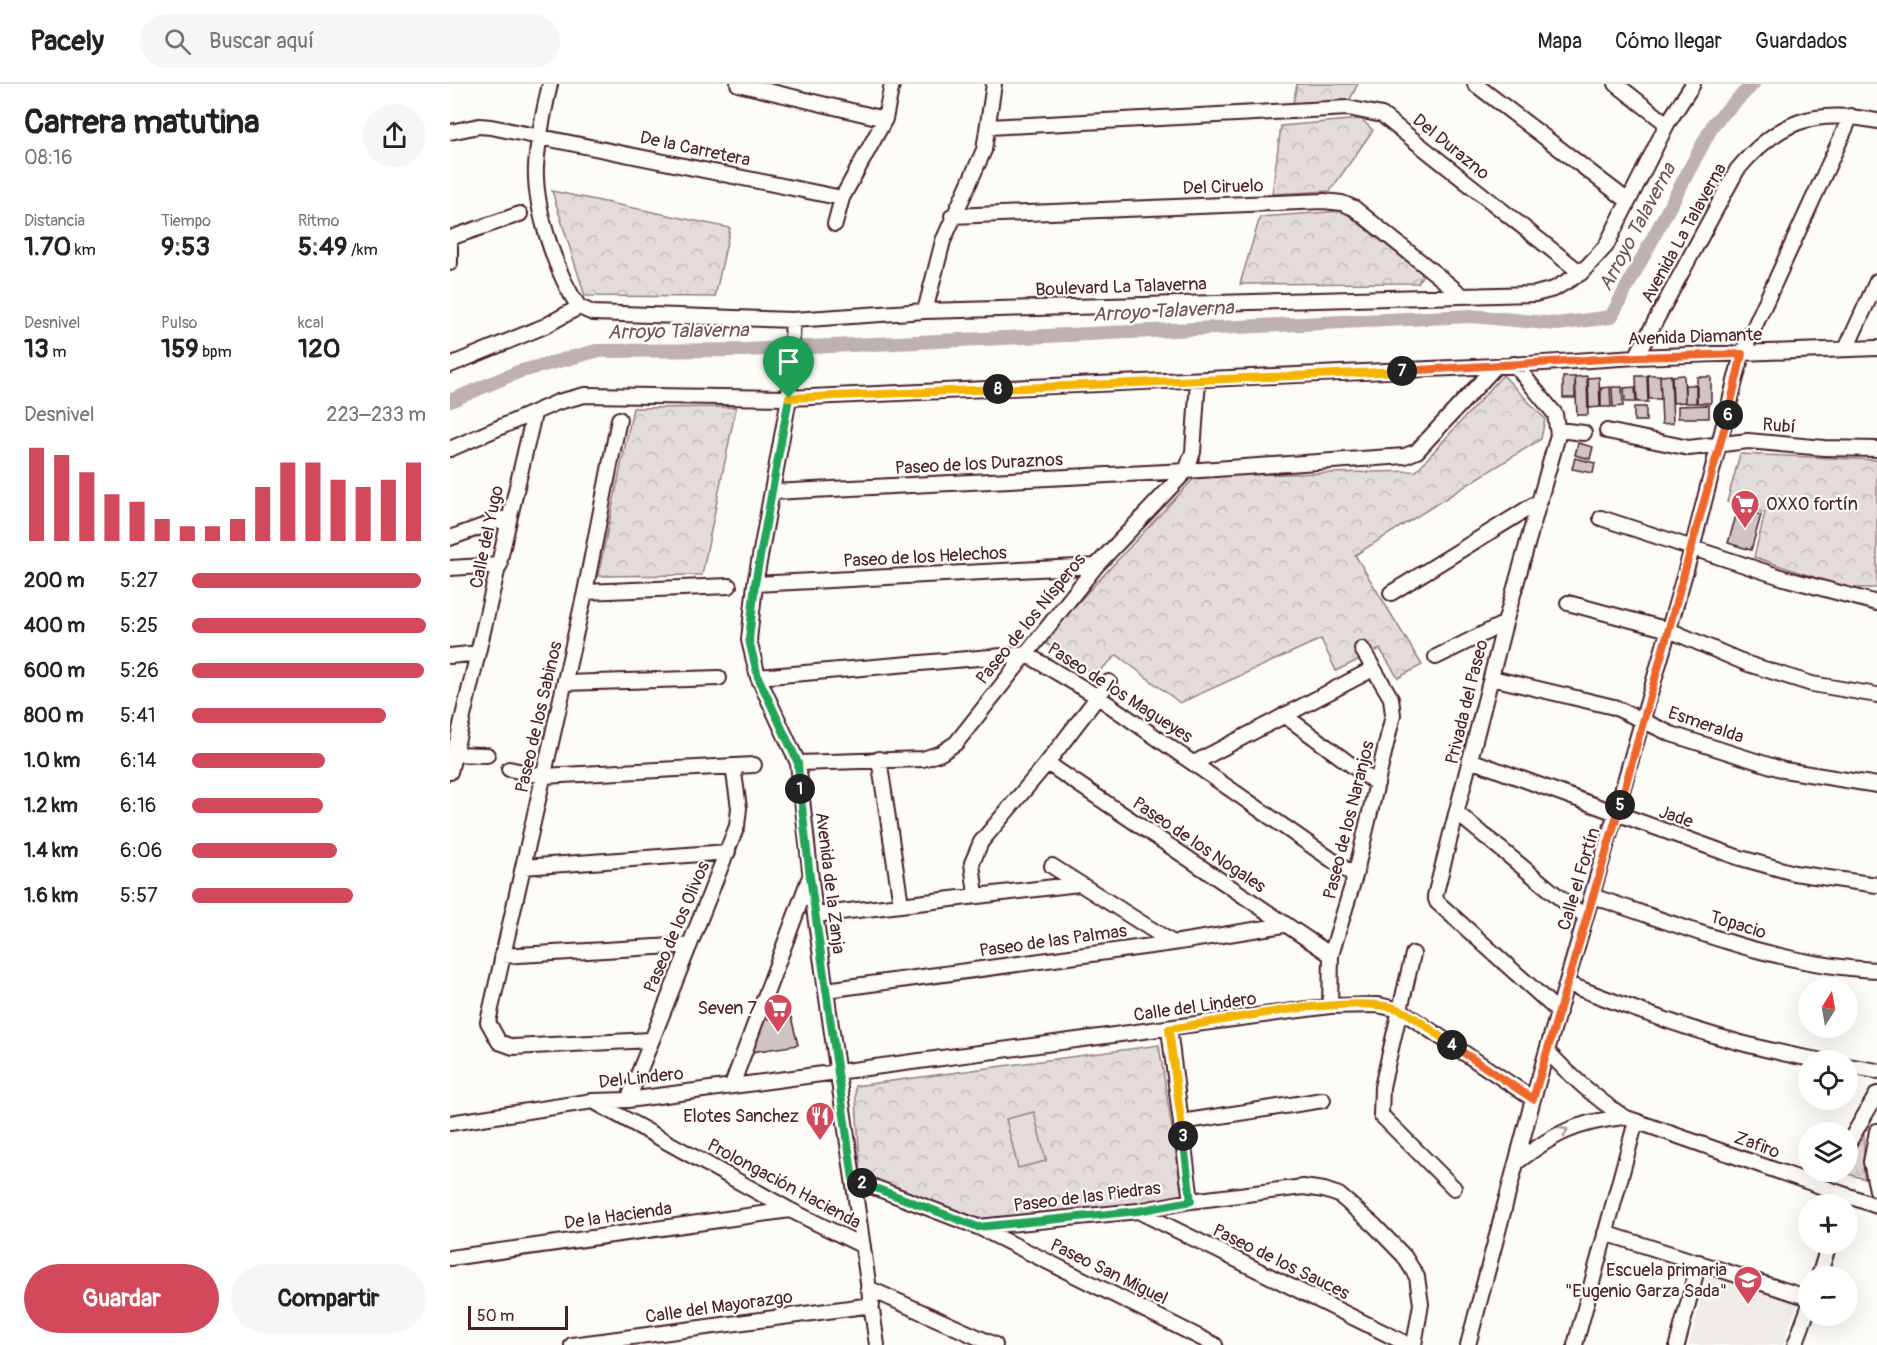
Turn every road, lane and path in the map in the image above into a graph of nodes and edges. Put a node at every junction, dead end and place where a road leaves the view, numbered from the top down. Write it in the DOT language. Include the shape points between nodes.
graph roads {
  1 [pos="550,84"];
  2 [pos="738,84"];
  3 [pos="892,84"];
  4 [pos="994,84"];
  5 [pos="1475,84"];
  6 [pos="1616,84"];
  7 [pos="1693,84"];
  8 [pos="1851,116"];
  9 [pos="885,118"];
  10 [pos="1877,121"];
  11 [pos="1667,124"];
  12 [pos="989,127"];
  13 [pos="450,132"];
  14 [pos="540,135"];
  15 [pos="842,198"];
  16 [pos="1628,201"];
  17 [pos="520,214"];
  18 [pos="952,216"];
  19 [pos="835,224"];
  20 [pos="450,238"];
  21 [pos="450,263"];
  22 [pos="1581,273"];
  23 [pos="1877,282"];
  24 [pos="1463,296"];
  25 [pos="579,307"];
  26 [pos="925,311"];
  27 [pos="792,327"];
  28 [pos="1877,348"];
  29 [pos="1846,349"];
  30 [pos="1742,354"];
  31 [pos="1636,357"];
  32 [pos="1514,364"];
  33 [pos="450,365"];
  34 [pos="1496,366"];
  35 [pos="1198,380"];
  36 [pos="789,398"];
  37 [pos="534,414"];
  38 [pos="619,418"];
  39 [pos="1558,430"];
  40 [pos="1608,431"];
  41 [pos="1584,433"];
  42 [pos="1721,445"];
  43 [pos="450,449"];
  44 [pos="1877,449"];
  45 [pos="1186,471"];
  46 [pos="773,492"];
  47 [pos="1540,501"];
  48 [pos="508,517"];
  49 [pos="1601,518"];
  50 [pos="450,538"];
  51 [pos="1692,549"];
  52 [pos="500,564"];
  53 [pos="1096,566"];
  54 [pos="450,568"];
  55 [pos="755,584"];
  56 [pos="729,586"];
  57 [pos="585,592"];
  58 [pos="1391,593"];
  59 [pos="1568,603"];
  60 [pos="1877,603"];
  61 [pos="1505,623"];
  62 [pos="1669,630"];
  63 [pos="1362,649"];
  64 [pos="478,653"];
  65 [pos="1026,654"];
  66 [pos="450,656"];
  67 [pos="1436,657"];
  68 [pos="1373,669"];
  69 [pos="758,677"];
  70 [pos="719,678"];
  71 [pos="1492,678"];
  72 [pos="1109,682"];
  73 [pos="565,683"];
  74 [pos="1877,695"];
  75 [pos="1098,697"];
  76 [pos="1284,715"];
  77 [pos="1644,720"];
  78 [pos="452,754"];
  79 [pos="486,755"];
  80 [pos="879,759"];
  81 [pos="1470,760"];
  82 [pos="798,763"];
  83 [pos="1047,763"];
  84 [pos="1194,763"];
  85 [pos="754,765"];
  86 [pos="733,766"];
  87 [pos="509,769"];
  88 [pos="450,772"];
  89 [pos="543,776"];
  90 [pos="1377,784"];
  91 [pos="1877,784"];
  92 [pos="1457,813"];
  93 [pos="1617,816"];
  94 [pos="728,852"];
  95 [pos="1052,866"];
  96 [pos="523,867"];
  97 [pos="1355,876"];
  98 [pos="810,877"];
  99 [pos="1079,884"];
  100 [pos="1877,885"];
  101 [pos="976,895"];
  102 [pos="1592,896"];
  103 [pos="901,904"];
  104 [pos="815,915"];
  105 [pos="1586,916"];
  106 [pos="1284,925"];
  107 [pos="1173,943"];
  108 [pos="690,945"];
  109 [pos="1413,954"];
  110 [pos="1331,955"];
  111 [pos="502,956"];
  112 [pos="1877,970"];
  113 [pos="1568,984"];
  114 [pos="826,990"];
  115 [pos="1330,1006"];
  116 [pos="1400,1010"];
  117 [pos="1559,1012"];
  118 [pos="1169,1029"];
  119 [pos="650,1040"];
  120 [pos="1547,1051"];
  121 [pos="1798,1057"];
  122 [pos="1858,1068"];
  123 [pos="836,1071"];
  124 [pos="1877,1071"];
  125 [pos="732,1085"];
  126 [pos="1877,1094"];
  127 [pos="1533,1099"];
  128 [pos="628,1100"];
  129 [pos="1323,1100"];
  130 [pos="593,1101"];
  131 [pos="1630,1119"];
  132 [pos="1181,1122"];
  133 [pos="450,1123"];
  134 [pos="1858,1127"];
  135 [pos="1877,1131"];
  136 [pos="1516,1163"];
  137 [pos="1798,1173"];
  138 [pos="853,1179"];
  139 [pos="1814,1182"];
  140 [pos="1454,1188"];
  141 [pos="1877,1190"];
  142 [pos="1833,1194"];
  143 [pos="1191,1201"];
  144 [pos="1858,1203"];
  145 [pos="1877,1206"];
  146 [pos="790,1210"];
  147 [pos="1138,1211"];
  148 [pos="978,1227"];
  149 [pos="1605,1233"];
  150 [pos="863,1246"];
  151 [pos="450,1258"];
  152 [pos="1699,1262"];
  153 [pos="868,1288"];
  154 [pos="1798,1294"];
  155 [pos="872,1305"];
  156 [pos="1802,1326"];
  157 [pos="572,1345"];
  158 [pos="877,1345"];
  159 [pos="995,1345"];
  160 [pos="1215,1345"];
  161 [pos="1409,1345"];
  162 [pos="1414,1345"];
  163 [pos="1468,1345"];
  164 [pos="1575,1345"];
  165 [pos="1677,1345"];
  166 [pos="1796,1345"];
  1 -- 14 [label="street"];
  2 -- 9 [label="street"];
  3 -- 9 [label="street"];
  4 -- 12 [label="street"];
  5 -- 16 [label="street"];
  6 -- 11 [label="street"];
  7 -- 11 [label="street, Boulevard La Talaverna"];
  8 -- 10 [label="street, Avenida La Talaverna"];
  8 -- 30 [label="street, Calle el Fortín"];
  8 -- 31 [label="street, Avenida La Talaverna" via="1815,117 1782,128 1756,147 1737,170"];
  9 -- 15 [label="street"];
  11 -- 16 [label="street, Boulevard La Talaverna"];
  12 -- 18 [label="street" via="984,150"];
  12 -- 22 [label="street, Del Durazno" via="1365,110 1382,115"];
  13 -- 14 [label="street, De la Carretera" via="479,126"];
  14 -- 15 [label="street, De la Carretera"];
  14 -- 25 [label="street" via="536,169 540,208 565,287"];
  15 -- 19 [label="street"];
  16 -- 22 [label="street, Boulevard La Talaverna" via="1606,246"];
  17 -- 20 [label="street"];
  18 -- 24 [label="street, Del Ciruelo" via="1342,203 1354,208"];
  18 -- 26 [label="street"];
  20 -- 21 [label="street"];
  22 -- 24 [label="street, Boulevard La Talaverna" via="1554,289 1535,294"];
  23 -- 29 [label="street"];
  24 -- 26 [label="street, Boulevard La Talaverna"];
  25 -- 27 [label="street, Boulevard La Talaverna" via="593,312"];
  25 -- 33 [label="street" via="545,326"];
  26 -- 27 [label="street, Boulevard La Talaverna"];
  27 -- 36 [label="street, Avenida de la Zanja"];
  28 -- 29 [label="street, Avenida Diamante"];
  29 -- 30 [label="street, Avenida Diamante"];
  30 -- 31 [label="street, Avenida Diamante"];
  30 -- 42 [label="street, Calle el Fortín"];
  31 -- 32 [label="street, Avenida Diamante"];
  32 -- 34 [label="street"];
  32 -- 39 [label="street" via="1555,414"];
  34 -- 35 [label="street"];
  34 -- 45 [label="street, Paseo de los Duraznos" via="1417,451 1405,456"];
  35 -- 36 [label="street"];
  35 -- 45 [label="street" via="1192,452"];
  36 -- 37 [label="street" via="585,395"];
  36 -- 46 [label="street, Avenida de la Zanja"];
  37 -- 43 [label="street"];
  37 -- 48 [label="street, Calle del Yugo"];
  38 -- 57 [label="street, Paseo de los Sabinos"];
  39 -- 41 [label="street"];
  39 -- 47 [label="street, Privada del Paseo"];
  40 -- 42 [label="street, Rubí" via="1689,448"];
  42 -- 44 [label="street, Rubí" via="1748,441"];
  42 -- 51 [label="street, Calle el Fortín"];
  45 -- 46 [label="street, Paseo de los Duraznos"];
  45 -- 53 [label="street, Paseo de los Nísperos"];
  46 -- 55 [label="street, Avenida de la Zanja"];
  47 -- 58 [label="street"];
  47 -- 61 [label="street, Privada del Paseo"];
  48 -- 50 [label="street"];
  48 -- 52 [label="street, Calle del Yugo"];
  49 -- 51 [label="street"];
  51 -- 60 [label="street"];
  51 -- 62 [label="street, Calle el Fortín"];
  52 -- 54 [label="street"];
  52 -- 64 [label="street, Calle del Yugo"];
  53 -- 55 [label="street, Paseo de los Helechos"];
  53 -- 65 [label="street, Paseo de los Nísperos"];
  55 -- 69 [label="street, Avenida de la Zanja" via="749,640"];
  56 -- 57 [label="street"];
  57 -- 73 [label="street, Paseo de los Sabinos"];
  59 -- 62 [label="street"];
  61 -- 67 [label="street"];
  61 -- 71 [label="street, Privada del Paseo"];
  62 -- 74 [label="street" via="1784,676"];
  62 -- 77 [label="street, Calle el Fortín"];
  63 -- 68 [label="street, Paseo de los Naranjos"];
  64 -- 66 [label="street"];
  64 -- 78 [label="street, Calle del Yugo"];
  65 -- 69 [label="street, Paseo de los Magueyes"];
  65 -- 75 [label="street, Paseo de los Magueyes"];
  65 -- 80 [label="street, Paseo de los Nísperos" via="956,743 924,759"];
  68 -- 76 [label="street"];
  68 -- 90 [label="street, Paseo de los Naranjos" via="1394,705"];
  69 -- 82 [label="street, Avenida de la Zanja"];
  70 -- 73 [label="street"];
  71 -- 77 [label="street, Esmeralda" via="1614,707"];
  71 -- 81 [label="street, Privada del Paseo"];
  72 -- 75 [label="street"];
  73 -- 89 [label="street, Paseo de los Sabinos"];
  75 -- 83 [label="street"];
  75 -- 84 [label="street, Paseo de los Magueyes"];
  76 -- 84 [label="street"];
  76 -- 90 [label="street"];
  77 -- 91 [label="street, Esmeralda" via="1671,734 1784,770"];
  77 -- 93 [label="street, Calle el Fortín"];
  78 -- 79 [label="street"];
  78 -- 88 [label="street, Calle del Yugo"];
  80 -- 82 [label="street, Paseo de los Nísperos"];
  80 -- 103 [label="street"];
  81 -- 92 [label="street, Privada del Paseo"];
  81 -- 93 [label="street, Jade"];
  82 -- 98 [label="street, Avenida de la Zanja"];
  83 -- 101 [label="street" via="974,854"];
  83 -- 106 [label="street, Paseo de los Nogales"];
  84 -- 97 [label="street, Paseo de los Magueyes"];
  85 -- 86 [label="street"];
  86 -- 89 [label="street"];
  86 -- 94 [label="street, Paseo de los Olivos" via="739,808"];
  87 -- 89 [label="street"];
  89 -- 96 [label="street, Paseo de los Sabinos"];
  90 -- 97 [label="street, Paseo de los Naranjos"];
  92 -- 105 [label="street"];
  92 -- 117 [label="street, Privada del Paseo" via="1436,900"];
  93 -- 100 [label="street, Jade" via="1794,873"];
  93 -- 102 [label="street, Calle el Fortín"];
  94 -- 96 [label="street"];
  94 -- 108 [label="street, Paseo de los Olivos"];
  95 -- 99 [label="street"];
  96 -- 111 [label="street, Paseo de los Sabinos"];
  97 -- 110 [label="street, Paseo de los Naranjos"];
  98 -- 104 [label="street, Avenida de la Zanja"];
  98 -- 125 [label="street"];
  99 -- 101 [label="street"];
  99 -- 107 [label="street"];
  101 -- 103 [label="street"];
  102 -- 105 [label="street, Calle el Fortín"];
  102 -- 112 [label="street, Topacio" via="1787,959"];
  103 -- 104 [label="street"];
  104 -- 114 [label="street, Avenida de la Zanja"];
  105 -- 113 [label="street, Calle el Fortín"];
  106 -- 107 [label="street, Paseo de las Palmas"];
  106 -- 110 [label="street, Paseo de los Nogales"];
  107 -- 114 [label="street, Paseo de las Palmas"];
  108 -- 111 [label="street"];
  108 -- 119 [label="street, Paseo de los Olivos"];
  109 -- 116 [label="street"];
  110 -- 115 [label="street, Paseo de los Naranjos"];
  111 -- 119 [label="street, Paseo de los Sabinos" via="488,1022 499,1042 513,1047"];
  113 -- 117 [label="street, Calle el Fortín"];
  113 -- 121 [label="street" via="1667,1022"];
  114 -- 123 [label="street, Avenida de la Zanja"];
  115 -- 116 [label="street, Calle del Lindero" via="1378,1005"];
  115 -- 118 [label="street, Calle del Lindero"];
  116 -- 127 [label="street, Calle del Lindero"];
  116 -- 140 [label="street" via="1382,1087 1381,1115"];
  117 -- 120 [label="street, Calle el Fortín"];
  118 -- 123 [label="street, Calle del Lindero"];
  118 -- 132 [label="street"];
  119 -- 128 [label="street, Paseo de los Olivos"];
  120 -- 127 [label="street, Calle el Fortín"];
  120 -- 131 [label="street, Zafiro" via="1578,1084"];
  122 -- 124 [label="street"];
  123 -- 125 [label="street, Del Lindero"];
  123 -- 138 [label="street, Avenida de la Zanja"];
  125 -- 128 [label="street, Del Lindero"];
  126 -- 134 [label="street"];
  127 -- 136 [label="street, Calle el Fortín"];
  128 -- 130 [label="street, Del Lindero"];
  129 -- 132 [label="street"];
  130 -- 133 [label="street, Del Lindero"];
  130 -- 146 [label="street, Prolongación Hacienda"];
  136 -- 131 [label="street, Zafiro, one-way" via="1573,1126 1594,1120"];
  131 -- 137 [label="street, Zafiro"];
  131 -- 149 [label="street"];
  132 -- 143 [label="street"];
  135 -- 141 [label="street" via="1871,1162"];
  136 -- 163 [label="street, Calle el Fortín"];
  138 -- 148 [label="street, Paseo San Miguel"];
  138 -- 150 [label="street, Avenida de la Zanja"];
  139 -- 142 [label="street, Zafiro"];
  143 -- 147 [label="street, Paseo de las Piedras"];
  143 -- 162 [label="street, Paseo de las Piedras" via="1303,1187 1339,1195 1404,1256 1417,1277 1422,1304"];
  144 -- 145 [label="street, Zafiro"];
  146 -- 150 [label="street, Prolongación Hacienda"];
  146 -- 151 [label="street, De la Hacienda"];
  147 -- 148 [label="street, Paseo de las Piedras"];
  147 -- 161 [label="street, Paseo de los Sauces"];
  148 -- 160 [label="street, Paseo San Miguel"];
  149 -- 152 [label="street"];
  149 -- 164 [label="street"];
  150 -- 153 [label="street, Avenida de la Zanja"];
  152 -- 154 [label="street"];
  152 -- 165 [label="street"];
  153 -- 155 [label="street, Avenida de la Zanja"];
  153 -- 159 [label="street"];
  155 -- 157 [label="street, Calle del Mayorazgo"];
  155 -- 158 [label="street, Avenida de la Zanja"];
  156 -- 166 [label="street"];
}
